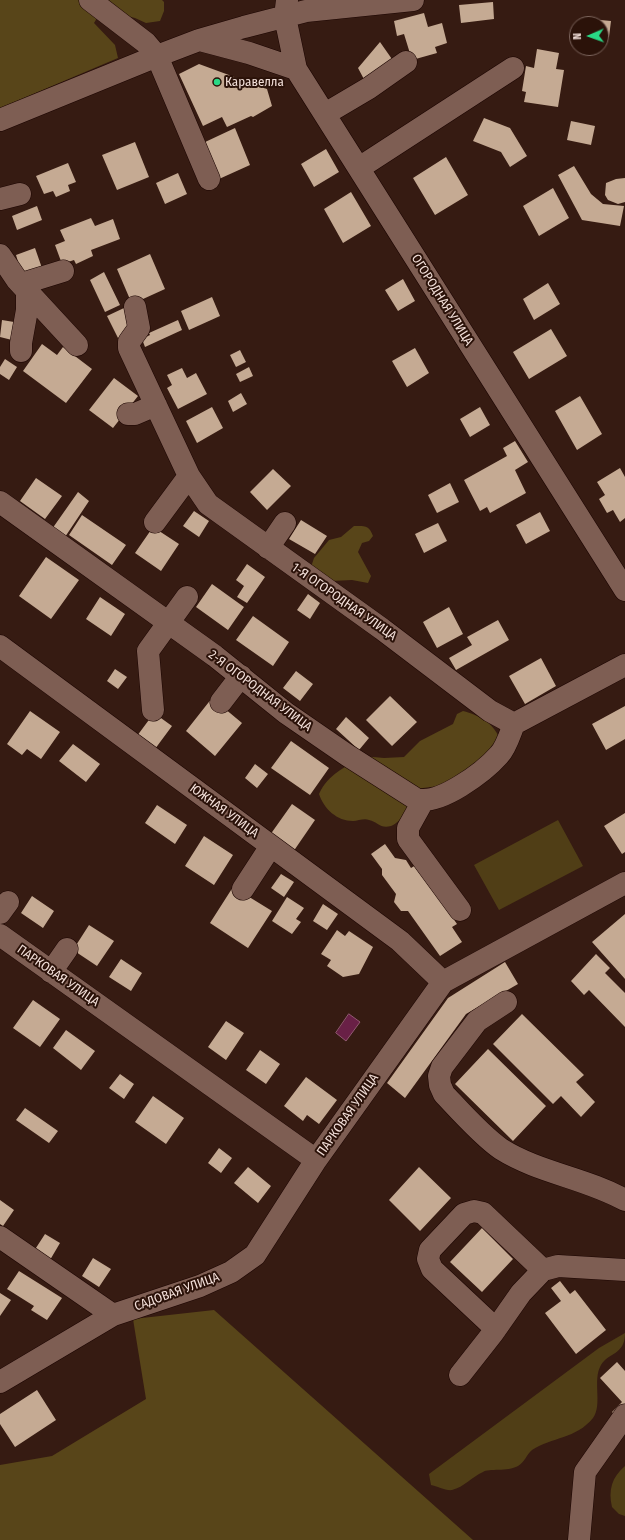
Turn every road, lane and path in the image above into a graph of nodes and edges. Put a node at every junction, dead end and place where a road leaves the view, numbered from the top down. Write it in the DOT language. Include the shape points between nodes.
graph roads {
  1 [pos="90,0"];
  2 [pos="413,0"];
  3 [pos="286,8"];
  4 [pos="199,40"];
  5 [pos="157,56"];
  6 [pos="406,62"];
  7 [pos="513,68"];
  8 [pos="296,69"];
  9 [pos="325,114"];
  10 [pos="0,120"];
  11 [pos="359,168"];
  12 [pos="209,179"];
  13 [pos="0,255"];
  14 [pos="63,270"];
  15 [pos="24,287"];
  16 [pos="135,307"];
  17 [pos="77,345"];
  18 [pos="21,351"];
  19 [pos="156,405"];
  20 [pos="128,414"];
  21 [pos="189,476"];
  22 [pos="1,504"];
  23 [pos="155,522"];
  24 [pos="285,523"];
  25 [pos="268,548"];
  26 [pos="625,590"];
  27 [pos="188,597"];
  28 [pos="169,623"];
  29 [pos="0,646"];
  30 [pos="625,665"];
  31 [pos="241,676"];
  32 [pos="221,702"];
  33 [pos="153,710"];
  34 [pos="514,724"];
  35 [pos="423,801"];
  36 [pos="271,846"];
  37 [pos="625,883"];
  38 [pos="243,888"];
  39 [pos="460,910"];
  40 [pos="0,935"];
  41 [pos="67,949"];
  42 [pos="51,972"];
  43 [pos="443,982"];
  44 [pos="506,1002"];
  45 [pos="316,1160"];
  46 [pos="625,1200"];
  47 [pos="0,1237"];
  48 [pos="542,1270"];
  49 [pos="625,1270"];
  50 [pos="113,1315"];
  51 [pos="496,1329"];
  52 [pos="460,1375"];
  53 [pos="11,1381"];
  54 [pos="625,1415"];
  55 [pos="580,1540"];
  1 -- 5 [label="street" via="146,43"];
  2 -- 3 [label="street" via="306,12"];
  3 -- 4 [label="street"];
  3 -- 8 [label="street, ОГОРОДНАЯ УЛИЦА"];
  4 -- 5 [label="street"];
  4 -- 8 [label="street"];
  5 -- 10 [label="street"];
  5 -- 12 [label="street"];
  6 -- 9 [label="street"];
  7 -- 11 [label="street"];
  8 -- 9 [label="street, ОГОРОДНАЯ УЛИЦА"];
  9 -- 11 [label="street, ОГОРОДНАЯ УЛИЦА"];
  11 -- 26 [label="street, ОГОРОДНАЯ УЛИЦА"];
  13 -- 15 [label="street"];
  14 -- 15 [label="street"];
  15 -- 17 [label="street"];
  15 -- 18 [label="street" via="27,310"];
  16 -- 19 [label="street, 1-Я ОГОРОДНАЯ УЛИЦА" via="139,328 129,342"];
  19 -- 20 [label="street"];
  19 -- 21 [label="street, 1-Я ОГОРОДНАЯ УЛИЦА"];
  21 -- 23 [label="street"];
  21 -- 25 [label="street, 1-Я ОГОРОДНАЯ УЛИЦА" via="208,504"];
  22 -- 28 [label="street, 2-Я ОГОРОДНАЯ УЛИЦА"];
  24 -- 25 [label="street"];
  25 -- 34 [label="street, 1-Я ОГОРОДНАЯ УЛИЦА" via="490,710"];
  27 -- 28 [label="street"];
  28 -- 31 [label="street, 2-Я ОГОРОДНАЯ УЛИЦА"];
  28 -- 33 [label="street" via="148,651"];
  29 -- 36 [label="street, ЮЖНАЯ УЛИЦА"];
  30 -- 34 [label="street"];
  31 -- 32 [label="street"];
  31 -- 35 [label="street, 2-Я ОГОРОДНАЯ УЛИЦА" via="286,713 347,755 403,792"];
  34 -- 35 [label="street" via="500,754 465,783 444,795"];
  35 -- 39 [label="street" via="408,828 408,839"];
  36 -- 38 [label="street"];
  36 -- 43 [label="street, ЮЖНАЯ УЛИЦА" via="400,941"];
  37 -- 43 [label="street, ПАРКОВАЯ УЛИЦА"];
  40 -- 42 [label="street, ПАРКОВАЯ УЛИЦА"];
  41 -- 42 [label="street"];
  42 -- 45 [label="street, ПАРКОВАЯ УЛИЦА"];
  43 -- 45 [label="street, ПАРКОВАЯ УЛИЦА"];
  44 -- 46 [label="street" via="477,1021 442,1066 439,1076 444,1094 501,1148"];
  45 -- 50 [label="street, САДОВАЯ УЛИЦА" via="255,1255 231,1272 200,1286"];
  47 -- 50 [label="street"];
  48 -- 49 [label="street" via="558,1266"];
  48 -- 51 [label="street" via="521,1293"];
  48 -- 51 [label="street" via="483,1213 474,1211 464,1214 430,1250 428,1259 432,1269"];
  50 -- 53 [label="street, САДОВАЯ УЛИЦА"];
  51 -- 52 [label="street"];
  54 -- 55 [label="street" via="585,1472"];
}
